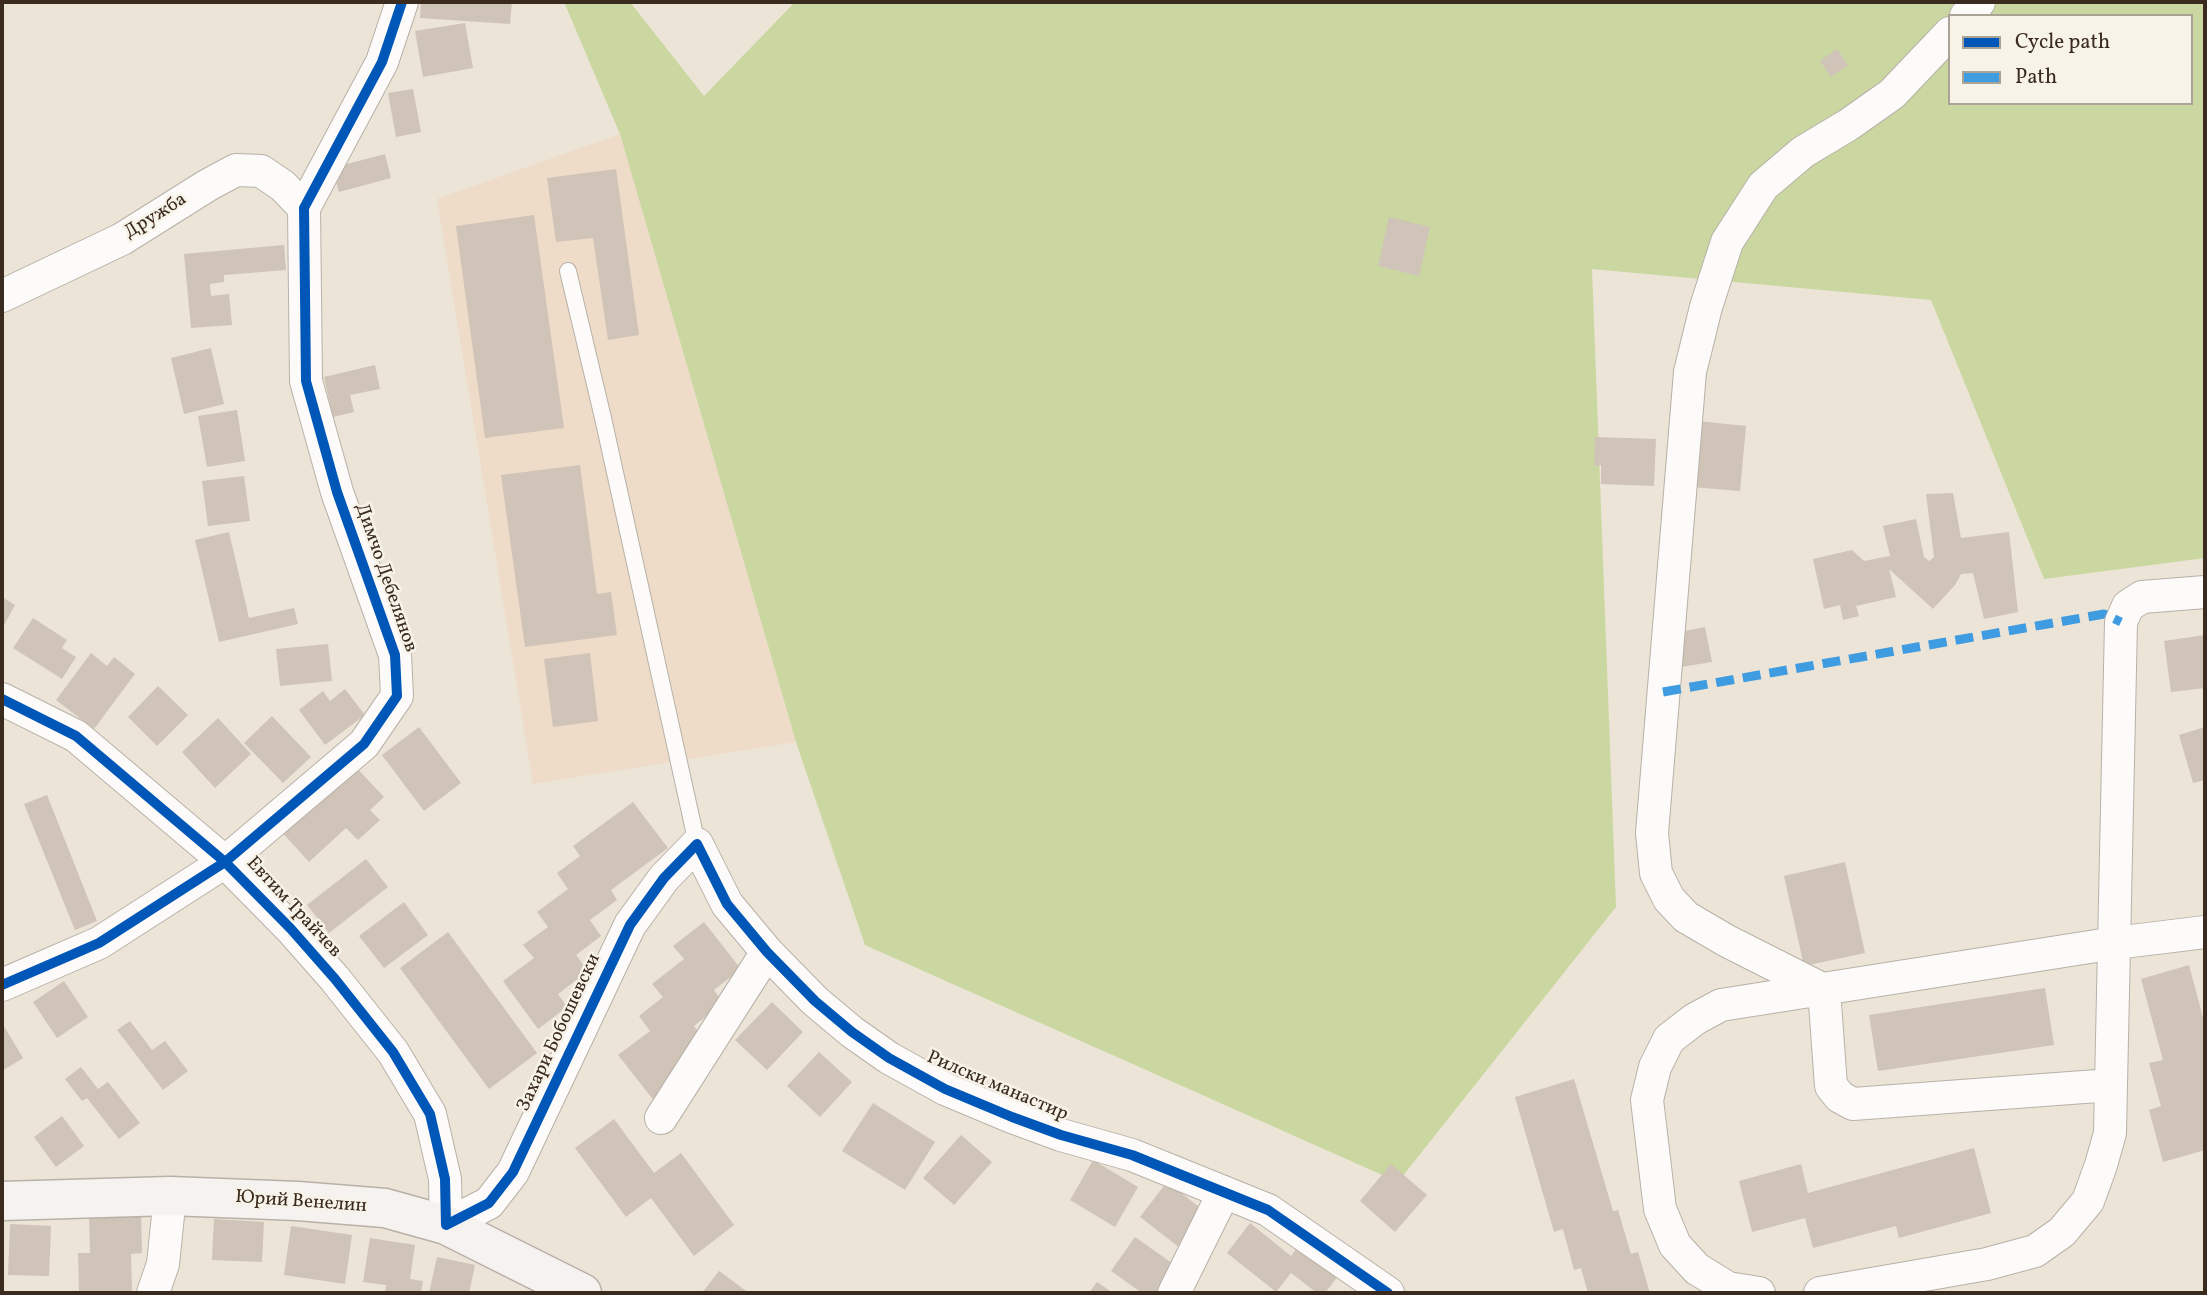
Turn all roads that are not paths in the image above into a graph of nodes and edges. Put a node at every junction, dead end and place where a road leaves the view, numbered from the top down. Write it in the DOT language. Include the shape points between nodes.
graph roads {
  1 [pos="401,2"];
  2 [pos="1948,35"];
  3 [pos="304,208"];
  4 [pos="568,271"];
  5 [pos="2,296"];
  6 [pos="2205,592"];
  7 [pos="2,699"];
  8 [pos="697,844"];
  9 [pos="225,862"];
  10 [pos="2205,932"];
  11 [pos="2115,943"];
  12 [pos="767,952"];
  13 [pos="2,985"];
  14 [pos="1824,990"];
  15 [pos="2111,1085"];
  16 [pos="661,1118"];
  17 [pos="1224,1192"];
  18 [pos="170,1196"];
  19 [pos="2,1201"];
  20 [pos="446,1225"];
  21 [pos="575,1291"];
  22 [pos="153,1293"];
  23 [pos="1174,1293"];
  24 [pos="1388,1293"];
  25 [pos="1759,1293"];
  26 [pos="1819,1293"];
  1 -- 3 [label="street, Димчо Дебелянов" via="382,62"];
  2 -- 14 [label="street" via="1892,94 1803,152 1763,186 1727,242 1690,372 1652,833 1656,873 1669,899 1686,917"];
  3 -- 5 [label="street, Дружба" via="261,171 236,170 122,239"];
  3 -- 9 [label="street, Димчо Дебелянов" via="306,381 337,492 395,655 397,696 363,744"];
  4 -- 8 [label="lane"];
  6 -- 11 [label="street" via="2142,597 2128,606 2121,622"];
  7 -- 9 [label="street, Евтим Трайчев" via="76,736"];
  8 -- 12 [label="street, Рилски манастир" via="727,904"];
  8 -- 20 [label="street, Захари Бобошевски" via="664,878 630,925 513,1172 489,1203"];
  9 -- 13 [label="street, Димчо Дебелянов" via="99,943"];
  9 -- 20 [label="street, Евтим Трайчев" via="291,929 393,1052 430,1114 445,1179"];
  10 -- 11 [label="street"];
  11 -- 14 [label="street"];
  11 -- 15 [label="street"];
  12 -- 16 [label="street"];
  12 -- 17 [label="street, Рилски манастир" via="852,1032 945,1089"];
  14 -- 15 [label="street" via="1831,1086 1853,1104"];
  14 -- 25 [label="street" via="1721,1005 1695,1019 1669,1039 1655,1067 1647,1100 1660,1209 1675,1245 1697,1269 1728,1288"];
  15 -- 26 [label="street" via="2110,1133 2101,1165 2088,1201 2062,1232 2035,1251 1987,1264"];
  17 -- 23 [label="street"];
  17 -- 24 [label="street, Рилски манастир" via="1268,1209"];
  18 -- 19 [label="street, Юрий Венелин"];
  18 -- 20 [label="street, Юрий Венелин" via="385,1208"];
  18 -- 22 [label="street" via="163,1264"];
  20 -- 21 [label="street, Юрий Венелин"];
}
